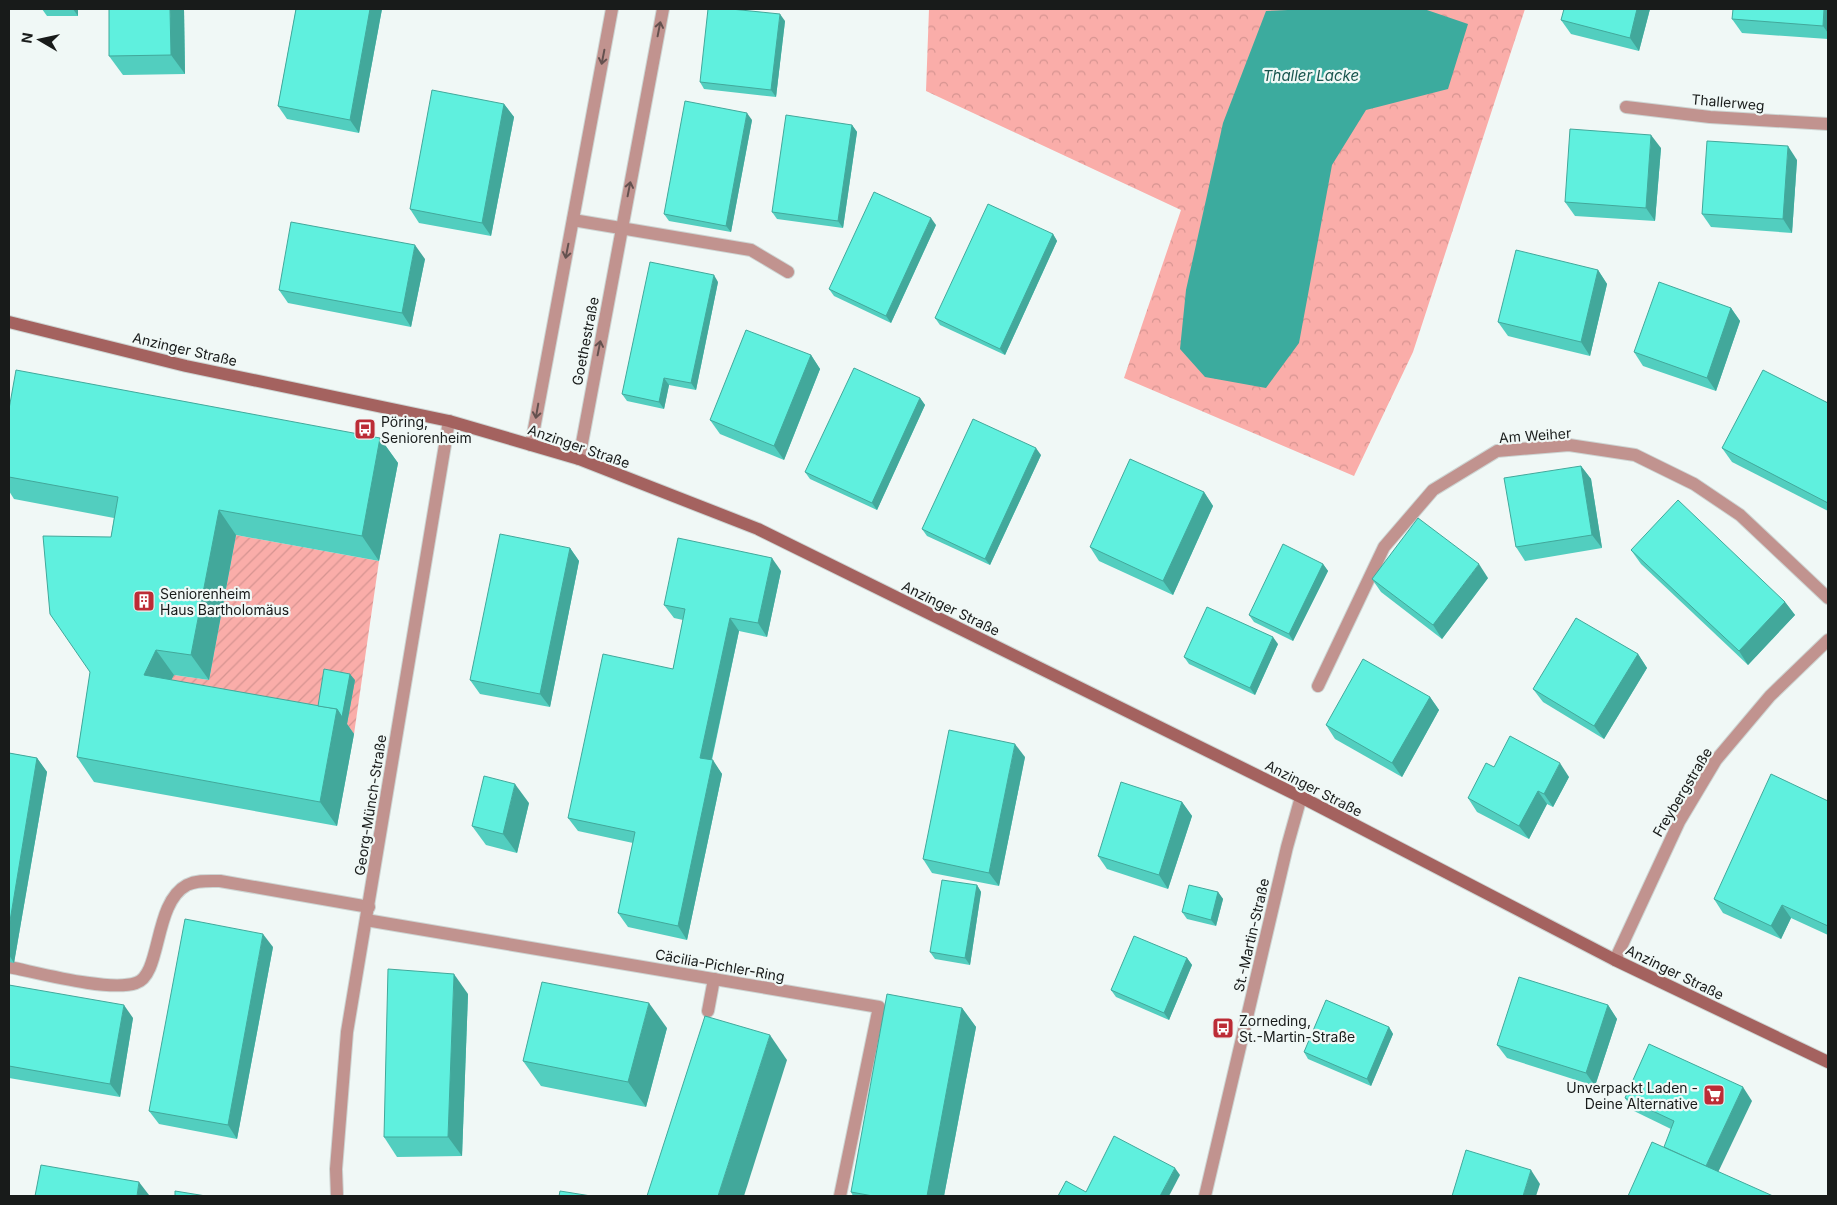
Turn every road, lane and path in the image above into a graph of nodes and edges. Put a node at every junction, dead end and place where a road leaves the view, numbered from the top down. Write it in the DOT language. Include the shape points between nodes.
graph roads {
  1 [pos="612,9"];
  2 [pos="663,9"];
  3 [pos="1626,107"];
  4 [pos="1828,124"];
  5 [pos="573,220"];
  6 [pos="622,229"];
  7 [pos="788,272"];
  8 [pos="9,322"];
  9 [pos="449,421"];
  10 [pos="531,445"];
  11 [pos="579,459"];
  12 [pos="1828,598"];
  13 [pos="1828,640"];
  14 [pos="1318,686"];
  15 [pos="1301,797"];
  16 [pos="368,907"];
  17 [pos="366,920"];
  18 [pos="1615,960"];
  19 [pos="9,967"];
  20 [pos="714,979"];
  21 [pos="708,1011"];
  22 [pos="1828,1062"];
  23 [pos="337,1196"];
  24 [pos="840,1196"];
  25 [pos="1204,1196"];
  1 -- 5 [label="street, one-way"];
  6 -- 2 [label="street, Goethestraße, one-way"];
  3 -- 4 [label="street, Thallerweg" via="1710,117"];
  5 -- 6 [label="street"];
  5 -- 10 [label="street, one-way"];
  6 -- 7 [label="street" via="751,250"];
  11 -- 6 [label="street, Goethestraße, one-way"];
  8 -- 9 [label="street, Anzinger Straße" via="186,366"];
  9 -- 10 [label="street, Anzinger Straße"];
  9 -- 16 [label="street, Georg-Münch-Straße"];
  10 -- 11 [label="street, Anzinger Straße"];
  11 -- 15 [label="street, Anzinger Straße" via="758,530"];
  12 -- 14 [label="street, Am Weiher" via="1740,515 1694,484 1635,455 1568,445 1496,451 1433,490 1384,547"];
  13 -- 18 [label="street, Freybergstraße" via="1770,696 1716,760 1678,822"];
  15 -- 18 [label="street, Anzinger Straße"];
  15 -- 25 [label="street, St.-Martin-Straße"];
  16 -- 17 [label="street, Georg-Münch-Straße"];
  16 -- 19 [label="street" via="220,881 201,881 186,886 173,899 165,912 151,968 138,983 122,986 97,984"];
  17 -- 20 [label="street, Cäcilia-Pichler-Ring"];
  17 -- 23 [label="street, Georg-Münch-Straße" via="347,1032 336,1169"];
  18 -- 22 [label="street, Anzinger Straße"];
  20 -- 21 [label="street"];
  20 -- 24 [label="street, Cäcilia-Pichler-Ring" via="879,1007"];
}
